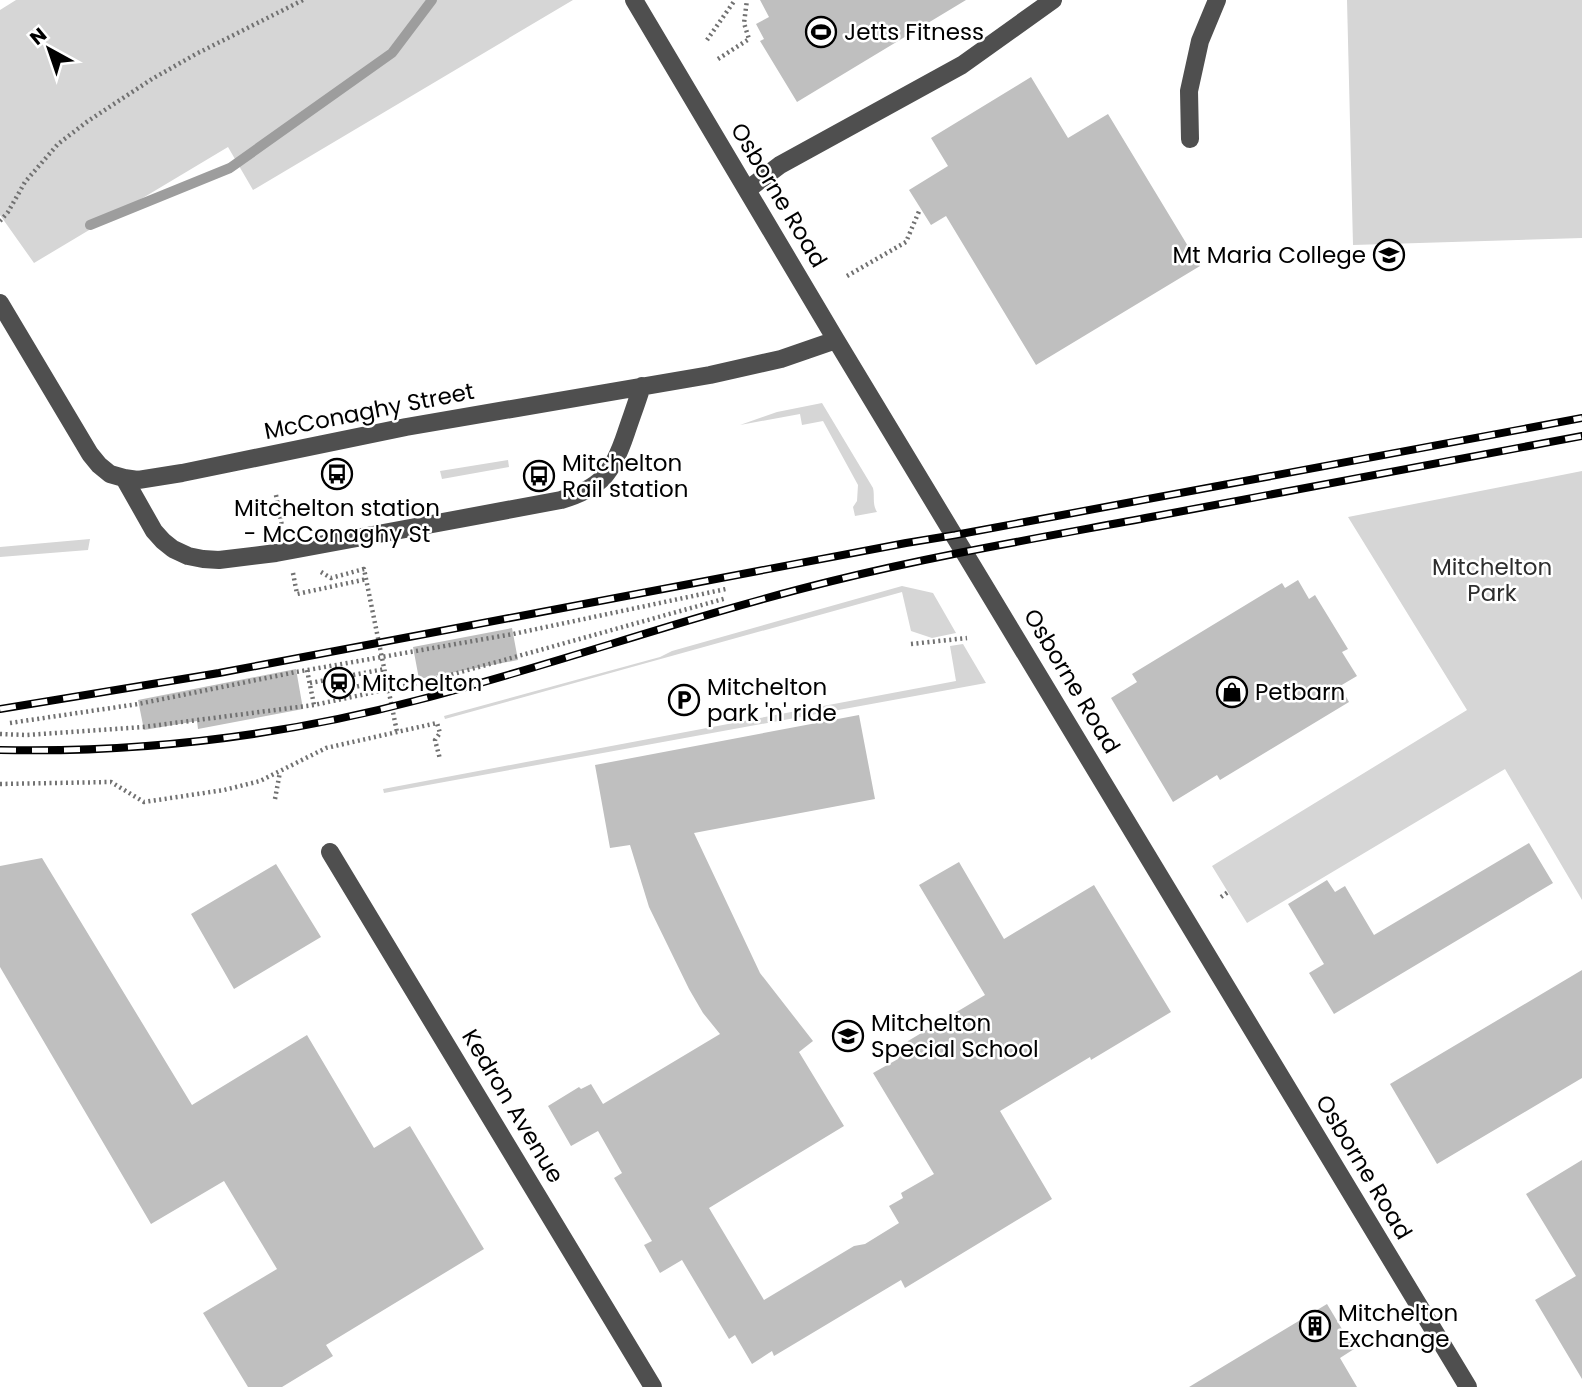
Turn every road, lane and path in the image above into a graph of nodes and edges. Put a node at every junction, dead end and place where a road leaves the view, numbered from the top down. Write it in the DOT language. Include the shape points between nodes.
graph roads {
  1 [pos="303,0"];
  2 [pos="634,0"];
  3 [pos="735,0"];
  4 [pos="747,0"];
  5 [pos="1052,0"];
  6 [pos="1217,0"];
  7 [pos="707,40"];
  8 [pos="718,59"];
  9 [pos="1190,139"];
  10 [pos="747,190"];
  11 [pos="920,209"];
  12 [pos="0,221"];
  13 [pos="847,276"];
  14 [pos="0,303"];
  15 [pos="836,340"];
  16 [pos="642,386"];
  17 [pos="124,478"];
  18 [pos="276,495"];
  19 [pos="284,530"];
  20 [pos="291,566"];
  21 [pos="314,568"];
  22 [pos="367,579"];
  23 [pos="726,589"];
  24 [pos="727,598"];
  25 [pos="967,638"];
  26 [pos="911,644"];
  27 [pos="385,669"];
  28 [pos="307,670"];
  29 [pos="387,680"];
  30 [pos="310,683"];
  31 [pos="341,690"];
  32 [pos="314,705"];
  33 [pos="10,723"];
  34 [pos="397,732"];
  35 [pos="0,734"];
  36 [pos="440,760"];
  37 [pos="280,771"];
  38 [pos="0,784"];
  39 [pos="275,799"];
  40 [pos="330,852"];
  41 [pos="1228,892"];
  42 [pos="1221,897"];
  43 [pos="653,1387"];
  44 [pos="1468,1387"];
  1 -- 12 [label="path" via="196,54 88,121 58,144"];
  2 -- 10 [label="street, Osborne Road"];
  3 -- 7 [label="path"];
  4 -- 8 [label="path" via="744,23 750,39"];
  5 -- 10 [label="street" via="962,65 780,165"];
  6 -- 9 [label="street" via="1200,41 1189,91"];
  10 -- 15 [label="street, Osborne Road"];
  11 -- 13 [label="path" via="906,242"];
  14 -- 17 [label="street" via="90,454 110,474"];
  15 -- 16 [label="street, McConaghy Street" via="781,359"];
  15 -- 44 [label="street, Osborne Road"];
  16 -- 17 [label="street, McConaghy Street" via="406,427 182,473"];
  16 -- 17 [label="street" via="618,457 608,473 578,495 276,553 203,559 173,549 154,531"];
  18 -- 19 [label="path"];
  20 -- 22 [label="path" via="297,594"];
  21 -- 22 [label="path" via="331,578 364,569"];
  22 -- 27 [label="path"];
  23 -- 28 [label="path" via="513,634"];
  24 -- 32 [label="path" via="432,680"];
  25 -- 26 [label="path"];
  27 -- 29 [label="path"];
  27 -- 30 [label="path"];
  28 -- 30 [label="path"];
  28 -- 33 [label="path" via="138,704"];
  29 -- 31 [label="path"];
  29 -- 34 [label="path"];
  30 -- 32 [label="path"];
  32 -- 35 [label="path" via="143,727"];
  34 -- 36 [label="path" via="437,723"];
  34 -- 37 [label="path" via="326,748"];
  37 -- 38 [label="path" via="225,790 144,802 110,782"];
  37 -- 39 [label="path"];
  40 -- 43 [label="street, Kedron Avenue"];
  41 -- 42 [label="path"];
}
